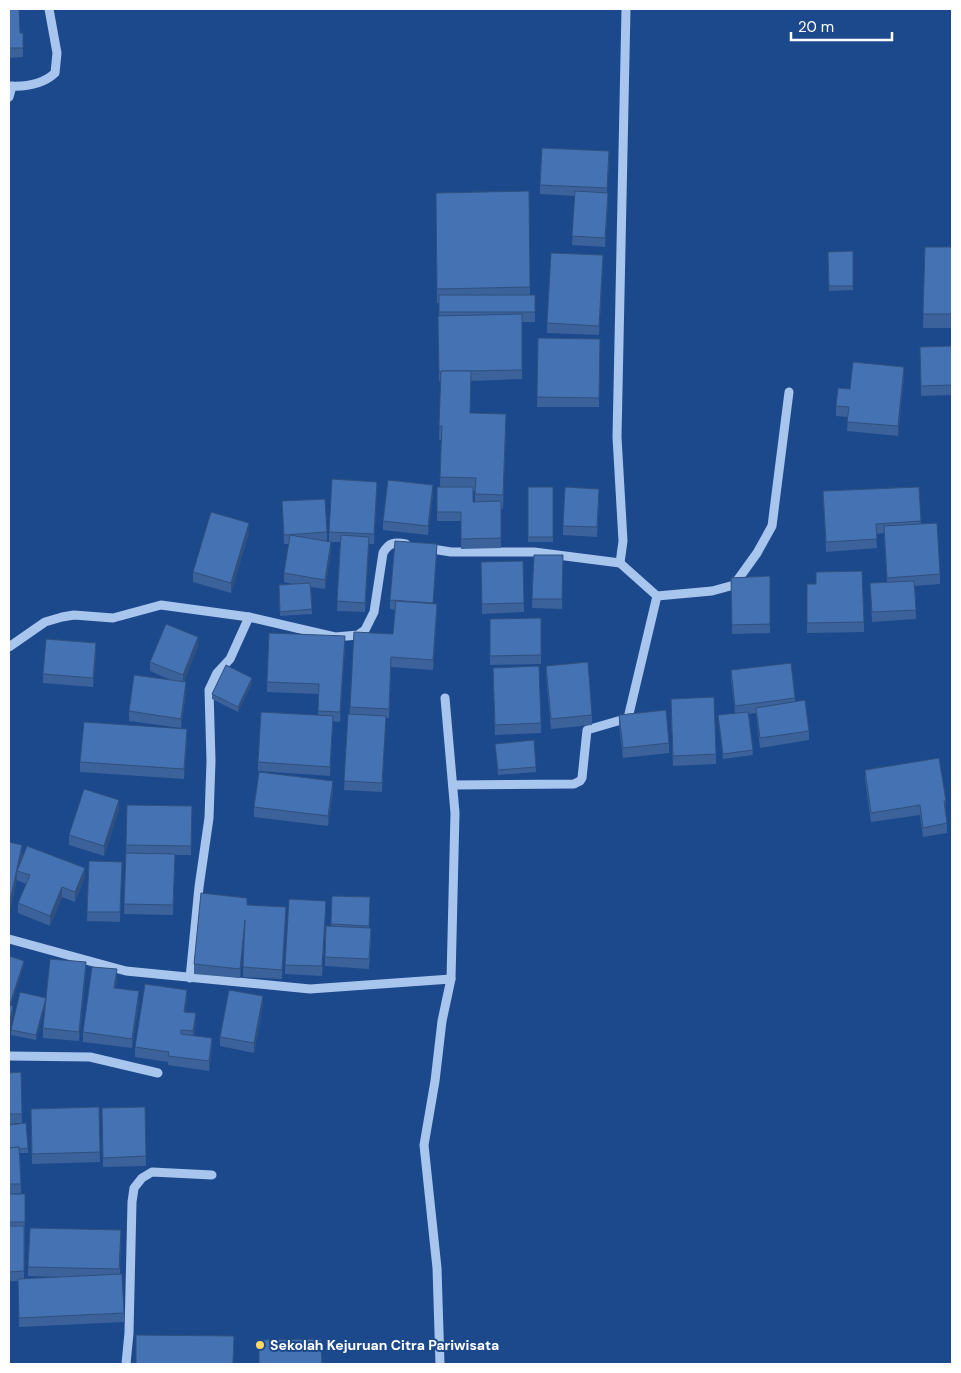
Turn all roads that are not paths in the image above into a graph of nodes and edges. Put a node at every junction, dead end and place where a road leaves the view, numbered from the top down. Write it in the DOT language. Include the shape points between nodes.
graph roads {
  1 [pos="49,9"];
  2 [pos="626,9"];
  3 [pos="10,86"];
  4 [pos="9,97"];
  5 [pos="789,392"];
  6 [pos="620,563"];
  7 [pos="657,596"];
  8 [pos="249,617"];
  9 [pos="9,647"];
  10 [pos="444,698"];
  11 [pos="453,785"];
  12 [pos="9,939"];
  13 [pos="190,978"];
  14 [pos="451,980"];
  15 [pos="9,1056"];
  16 [pos="158,1073"];
  17 [pos="212,1175"];
  18 [pos="126,1364"];
  19 [pos="440,1364"];
  1 -- 3 [label="street" via="57,53 55,73 48,80 36,84"];
  2 -- 6 [label="street" via="617,437 623,541"];
  3 -- 4 [label="street"];
  5 -- 7 [label="street" via="772,526 757,553 734,585 712,591"];
  6 -- 7 [label="street"];
  6 -- 8 [label="street" via="534,552 451,552 398,542 389,544 383,553 374,612 365,630 358,635 335,637"];
  7 -- 11 [label="street" via="628,718 587,730 580,781 574,784"];
  8 -- 9 [label="street" via="160,606 113,618 74,615 45,622"];
  8 -- 13 [label="street" via="230,659 217,673 209,690 209,818"];
  10 -- 11 [label="street"];
  11 -- 14 [label="street"];
  12 -- 13 [label="street" via="126,971"];
  13 -- 14 [label="street" via="310,989"];
  14 -- 19 [label="street" via="424,1145 437,1268"];
  15 -- 16 [label="street" via="90,1057"];
  17 -- 18 [label="street" via="152,1172 134,1188 130,1333"];
}
